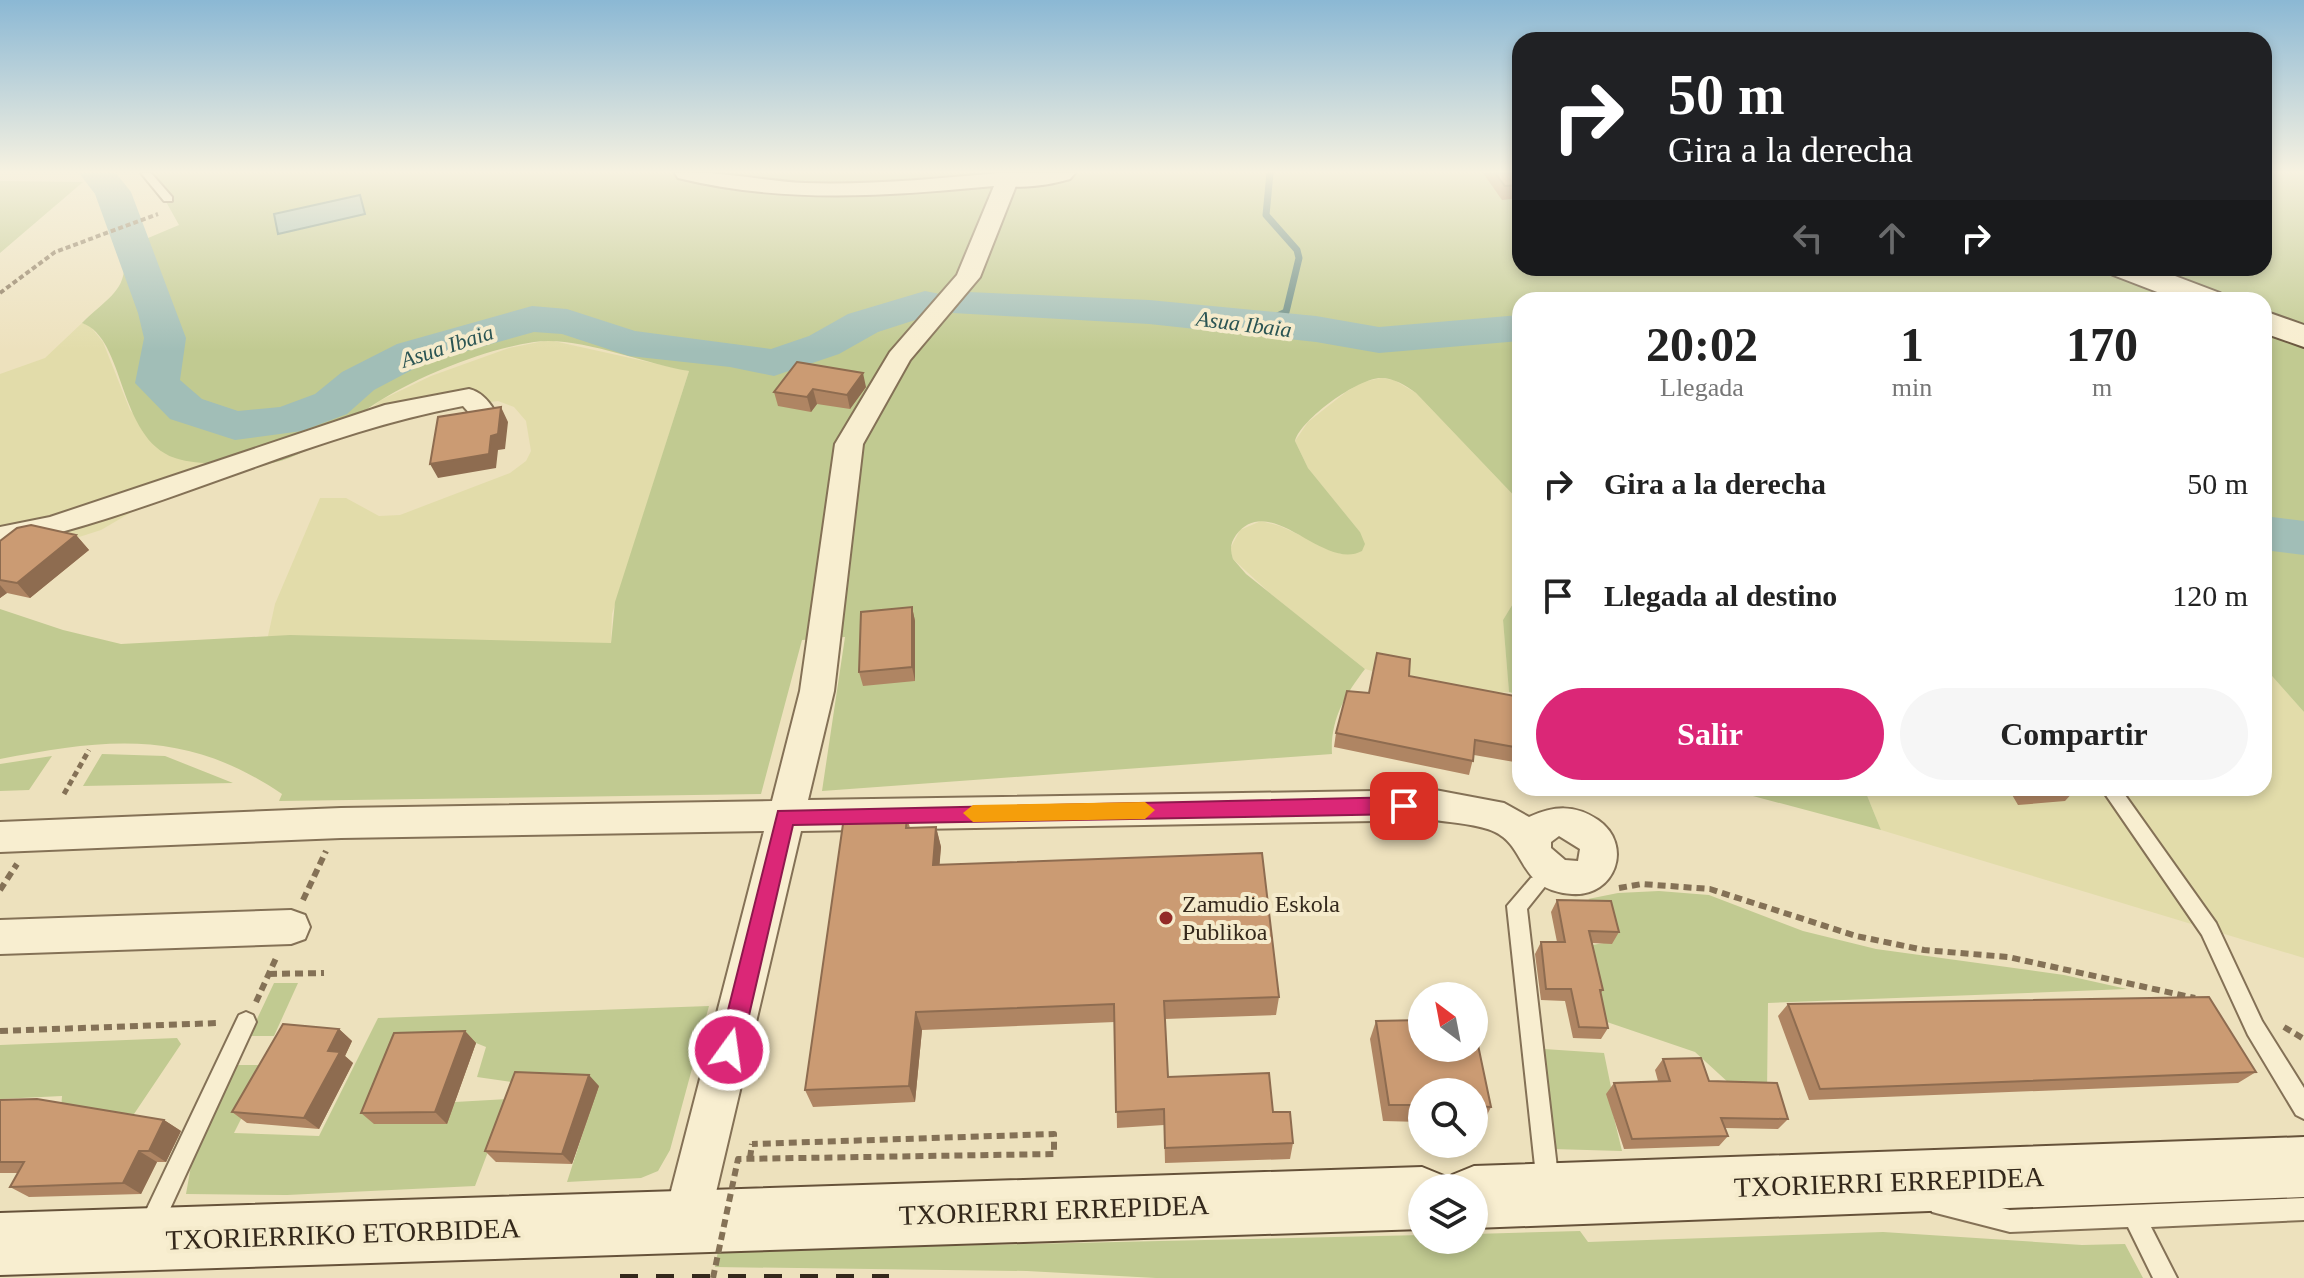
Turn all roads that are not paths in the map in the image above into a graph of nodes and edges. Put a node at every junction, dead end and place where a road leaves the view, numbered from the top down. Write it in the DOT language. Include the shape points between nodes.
graph roads {
  1 [pos="986,233"];
  2 [pos="2145,276"];
  3 [pos="2187,292"];
  4 [pos="2272,324"];
  5 [pos="2304,337"];
  6 [pos="481,410"];
  7 [pos="0,537"];
  8 [pos="2116,796"];
  9 [pos="785,817"];
  10 [pos="1532,840"];
  11 [pos="13,844"];
  12 [pos="1538,884"];
  13 [pos="291,927"];
  14 [pos="0,937"];
  15 [pos="246,1022"];
  16 [pos="2304,1108"];
  17 [pos="2304,1167"];
  18 [pos="1879,1184"];
  19 [pos="1549,1194"];
  20 [pos="1488,1196"];
  21 [pos="1408,1198"];
  22 [pos="2304,1209"];
  23 [pos="2134,1216"];
  24 [pos="686,1222"];
  25 [pos="144,1240"];
  26 [pos="0,1244"];
  27 [pos="2165,1278"];
  1 -- 9 [label="street" via="968,277 899,357 849,444 817,691"];
  2 -- 3 [label="street"];
  4 -- 5 [label="street"];
  6 -- 7 [label="street" via="469,397 394,411 54,526"];
  8 -- 16 [label="lane" via="2209,929 2249,1013"];
  9 -- 10 [label="street" via="1435,805 1504,818"];
  9 -- 11 [label="street" via="341,823"];
  9 -- 24 [label="street"];
  12 -- 19 [label="lane" via="1517,906"];
  13 -- 14 [label="street"];
  15 -- 25 [label="lane"];
  17 -- 18 [label="street, TXORIERRI ERREPIDEA"];
  18 -- 19 [label="street, TXORIERRI ERREPIDEA"];
  18 -- 23 [label="lane" via="2010,1221"];
  19 -- 20 [label="street, TXORIERRI ERREPIDEA"];
  21 -- 24 [label="street, TXORIERRI ERREPIDEA"];
  22 -- 23 [label="lane"];
  23 -- 27 [label="lane"];
  24 -- 25 [label="street, TXORIERRIKO ETORBIDEA"];
  25 -- 26 [label="street, TXORIERRIKO ETORBIDEA"];
}
